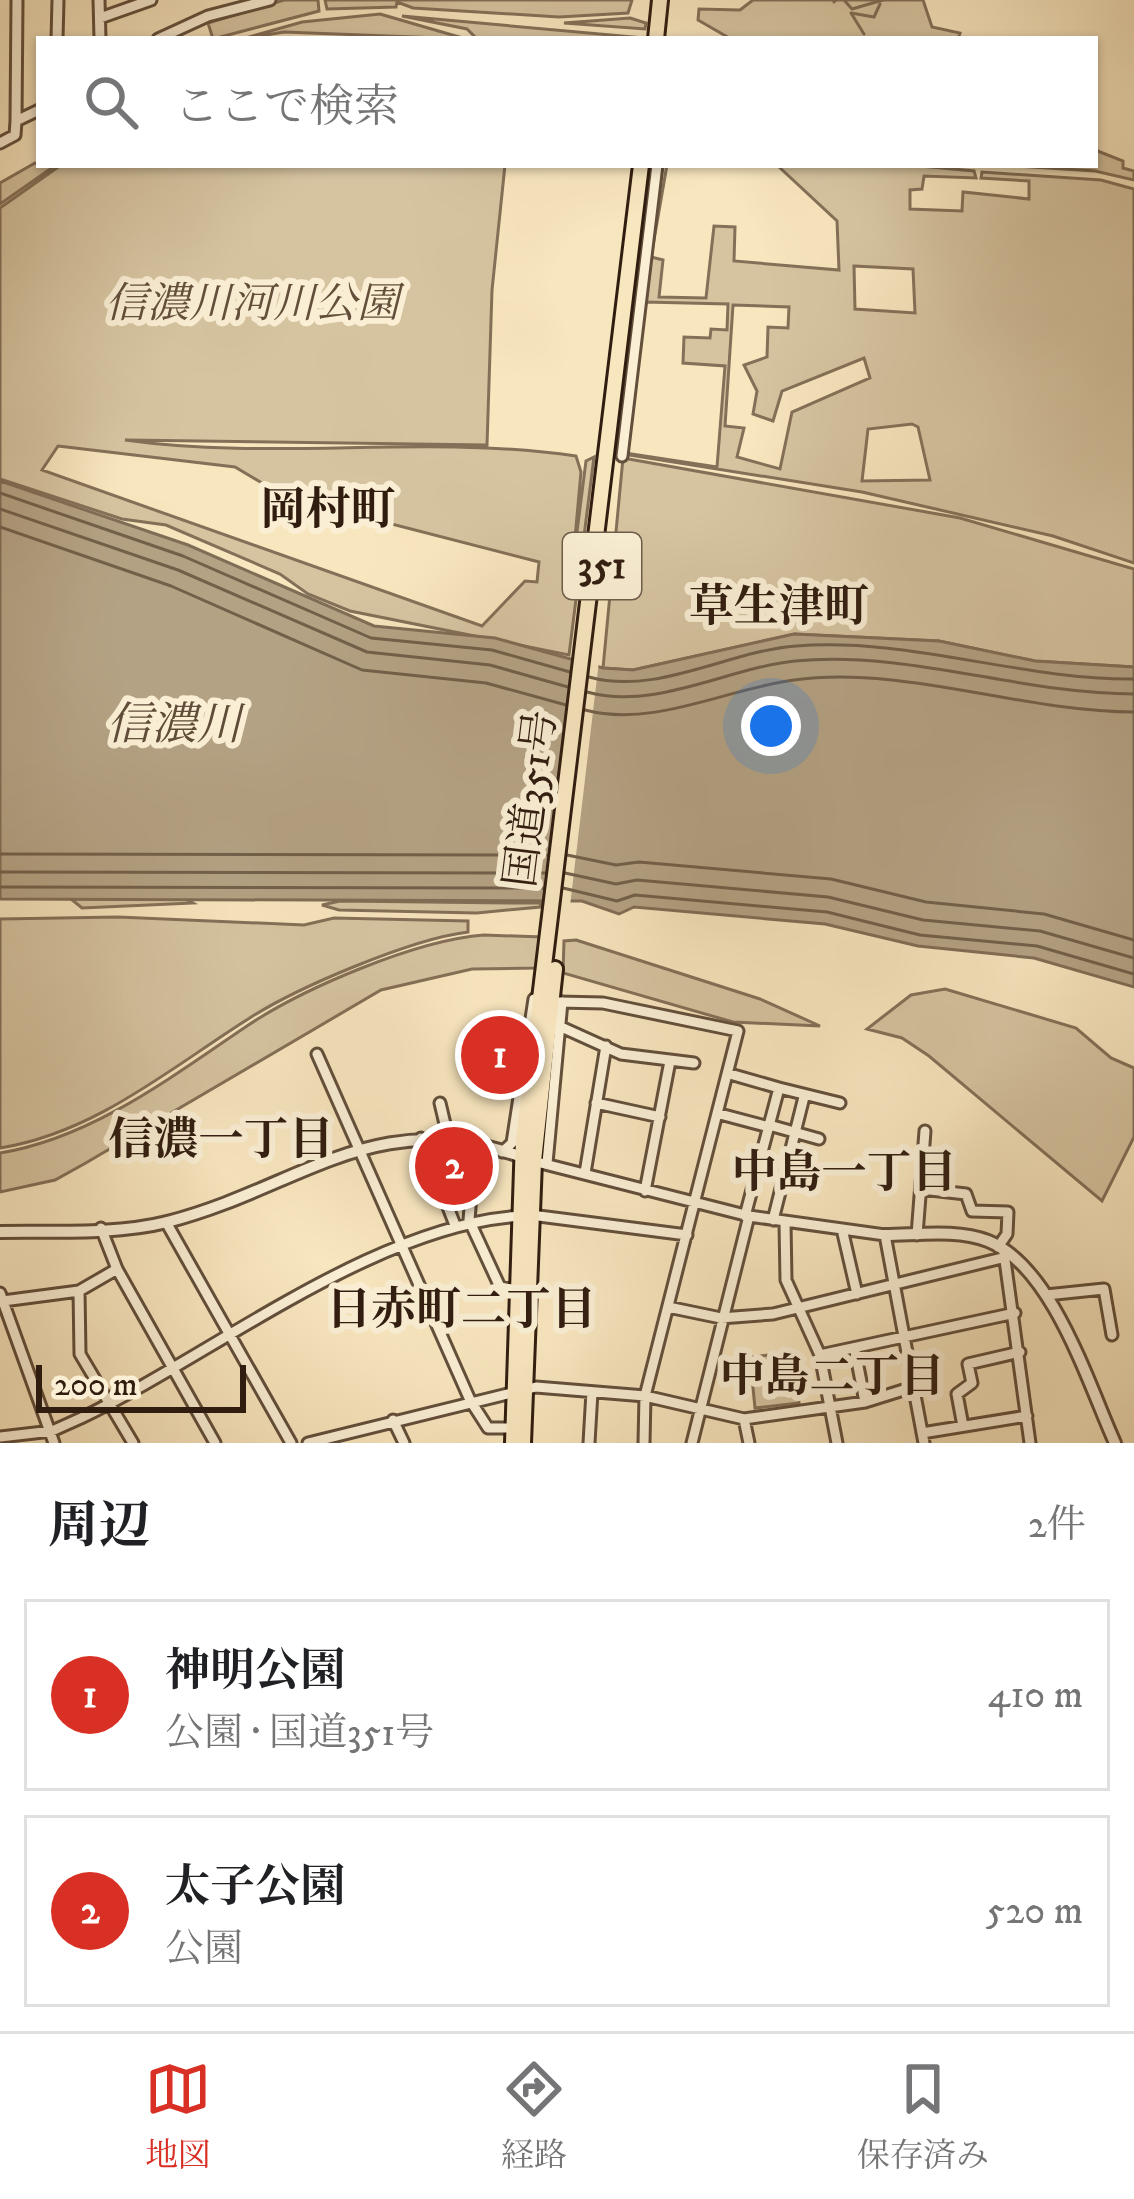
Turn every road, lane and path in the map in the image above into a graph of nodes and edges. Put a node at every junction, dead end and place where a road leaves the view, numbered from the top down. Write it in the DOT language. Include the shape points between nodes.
graph roads {
  1 [pos="17,0"];
  2 [pos="58,0"];
  3 [pos="99,0"];
  4 [pos="151,0"];
  5 [pos="206,0"];
  6 [pos="270,0"];
  7 [pos="660,0"];
  8 [pos="669,0"];
  9 [pos="244,3"];
  10 [pos="208,16"];
  11 [pos="100,18"];
  12 [pos="57,36"];
  13 [pos="100,36"];
  14 [pos="165,36"];
  15 [pos="656,36"];
  16 [pos="665,36"];
  17 [pos="0,60"];
  18 [pos="17,61"];
  19 [pos="36,111"];
  20 [pos="16,121"];
  21 [pos="0,143"];
  22 [pos="640,168"];
  23 [pos="653,168"];
  24 [pos="653,168"];
  25 [pos="622,456"];
  26 [pos="550,966"];
  27 [pos="534,1000"];
  28 [pos="560,1026"];
  29 [pos="606,1046"];
  30 [pos="317,1054"];
  31 [pos="670,1061"];
  32 [pos="694,1063"];
  33 [pos="730,1074"];
  34 [pos="779,1088"];
  35 [pos="804,1097"];
  36 [pos="440,1102"];
  37 [pos="596,1103"];
  38 [pos="840,1103"];
  39 [pos="720,1114"];
  40 [pos="660,1117"];
  41 [pos="769,1126"];
  42 [pos="926,1131"];
  43 [pos="795,1132"];
  44 [pos="421,1138"];
  45 [pos="819,1139"];
  46 [pos="449,1141"];
  47 [pos="475,1146"];
  48 [pos="360,1149"];
  49 [pos="502,1152"];
  50 [pos="534,1161"];
  51 [pos="585,1173"];
  52 [pos="921,1189"];
  53 [pos="645,1191"];
  54 [pos="695,1204"];
  55 [pos="526,1215"];
  56 [pos="747,1216"];
  57 [pos="469,1220"];
  58 [pos="779,1221"];
  59 [pos="166,1222"];
  60 [pos="455,1225"];
  61 [pos="101,1228"];
  62 [pos="842,1229"];
  63 [pos="0,1232"];
  64 [pos="917,1234"];
  65 [pos="687,1235"];
  66 [pos="885,1235"];
  67 [pos="400,1249"];
  68 [pos="1002,1252"];
  69 [pos="117,1269"];
  70 [pos="894,1285"];
  71 [pos="517,1290"];
  72 [pos="79,1291"];
  73 [pos="857,1294"];
  74 [pos="1046,1295"];
  75 [pos="1,1299"];
  76 [pos="798,1306"];
  77 [pos="668,1307"];
  78 [pos="1015,1313"];
  79 [pos="721,1318"];
  80 [pos="1112,1335"];
  81 [pos="229,1337"];
  82 [pos="904,1340"];
  83 [pos="855,1351"];
  84 [pos="1020,1352"];
  85 [pos="820,1354"];
  86 [pos="172,1368"];
  87 [pos="913,1387"];
  88 [pos="520,1390"];
  89 [pos="592,1392"];
  90 [pos="645,1396"];
  91 [pos="470,1400"];
  92 [pos="865,1402"];
  93 [pos="110,1404"];
  94 [pos="829,1406"];
  95 [pos="699,1411"];
  96 [pos="1027,1416"];
  97 [pos="744,1419"];
  98 [pos="393,1420"];
  99 [pos="963,1426"];
  100 [pos="488,1428"];
  101 [pos="513,1435"];
  102 [pos="0,1437"];
  103 [pos="53,1437"];
  104 [pos="923,1438"];
  105 [pos="133,1443"];
  106 [pos="215,1443"];
  107 [pos="291,1443"];
  108 [pos="308,1443"];
  109 [pos="404,1443"];
  110 [pos="495,1443"];
  111 [pos="523,1443"];
  112 [pos="589,1443"];
  113 [pos="644,1443"];
  114 [pos="692,1443"];
  115 [pos="749,1443"];
  116 [pos="837,1443"];
  117 [pos="1030,1443"];
  118 [pos="1115,1443"];
  1 -- 18 [label="street"];
  2 -- 12 [label="street"];
  3 -- 11 [label="street"];
  4 -- 11 [label="street"];
  5 -- 10 [label="street"];
  6 -- 9 [label="street"];
  7 -- 15 [label="highway"];
  8 -- 16 [label="highway"];
  9 -- 10 [label="street"];
  10 -- 14 [label="street"];
  11 -- 13 [label="street"];
  17 -- 18 [label="street"];
  18 -- 20 [label="street"];
  19 -- 20 [label="street"];
  20 -- 21 [label="street" via="15,134"];
  22 -- 26 [label="highway, 国道351号 / 351"];
  23 -- 26 [label="highway, 国道351号 / 351"];
  24 -- 25 [label="street"];
  26 -- 50 [label="highway, 国道351号 / 351"];
  27 -- 49 [label="street" via="512,1143"];
  28 -- 29 [label="street"];
  28 -- 33 [label="street" via="561,1002 603,1003 738,1031"];
  28 -- 50 [label="street"];
  29 -- 31 [label="street"];
  29 -- 37 [label="street"];
  30 -- 48 [label="street"];
  31 -- 32 [label="street"];
  31 -- 40 [label="street"];
  33 -- 34 [label="street"];
  33 -- 39 [label="street"];
  34 -- 35 [label="street"];
  34 -- 41 [label="street"];
  35 -- 38 [label="street"];
  35 -- 43 [label="street"];
  36 -- 46 [label="street"];
  37 -- 40 [label="street"];
  37 -- 51 [label="street"];
  39 -- 41 [label="street"];
  39 -- 54 [label="street"];
  40 -- 53 [label="street"];
  41 -- 43 [label="street"];
  41 -- 56 [label="street"];
  42 -- 52 [label="street"];
  43 -- 45 [label="street"];
  43 -- 58 [label="street"];
  44 -- 46 [label="street"];
  44 -- 48 [label="street"];
  44 -- 60 [label="street"];
  46 -- 47 [label="street"];
  47 -- 49 [label="street"];
  47 -- 57 [label="street"];
  48 -- 59 [label="street"];
  48 -- 67 [label="street"];
  49 -- 50 [label="street"];
  50 -- 51 [label="street"];
  50 -- 55 [label="highway, 国道351号 / 351"];
  51 -- 53 [label="street"];
  52 -- 64 [label="street"];
  52 -- 68 [label="street" via="966,1194 972,1211 1008,1212"];
  53 -- 54 [label="street"];
  54 -- 56 [label="street"];
  54 -- 65 [label="street"];
  55 -- 57 [label="street"];
  55 -- 65 [label="street"];
  55 -- 71 [label="highway, 国道351号 / 351"];
  55 -- 88 [label="highway, 国道351号 / 351"];
  56 -- 58 [label="street"];
  56 -- 79 [label="street"];
  57 -- 60 [label="street"];
  57 -- 71 [label="street" via="500,1287"];
  58 -- 62 [label="street"];
  58 -- 76 [label="street" via="786,1280"];
  59 -- 61 [label="street"];
  59 -- 81 [label="street"];
  60 -- 67 [label="street"];
  61 -- 63 [label="street"];
  61 -- 69 [label="street"];
  62 -- 66 [label="street"];
  62 -- 73 [label="street"];
  64 -- 66 [label="street"];
  64 -- 68 [label="street" via="964,1236"];
  65 -- 77 [label="street"];
  66 -- 70 [label="street"];
  67 -- 81 [label="street"];
  67 -- 91 [label="street"];
  68 -- 70 [label="street"];
  68 -- 74 [label="street"];
  68 -- 78 [label="street"];
  69 -- 72 [label="street"];
  69 -- 86 [label="street"];
  70 -- 73 [label="street"];
  70 -- 82 [label="street"];
  71 -- 88 [label="highway, 国道351号 / 351"];
  72 -- 75 [label="street"];
  72 -- 93 [label="street" via="80,1354"];
  73 -- 76 [label="street"];
  74 -- 80 [label="street" via="1104,1289"];
  74 -- 118 [label="street"];
  75 -- 103 [label="street"];
  76 -- 79 [label="street"];
  76 -- 85 [label="street"];
  77 -- 79 [label="street"];
  77 -- 90 [label="street"];
  78 -- 82 [label="street"];
  78 -- 84 [label="street"];
  79 -- 95 [label="street"];
  81 -- 86 [label="street"];
  81 -- 107 [label="street"];
  82 -- 83 [label="street"];
  82 -- 87 [label="street"];
  83 -- 85 [label="street"];
  83 -- 92 [label="street"];
  84 -- 96 [label="street"];
  84 -- 99 [label="street" via="968,1364 972,1383 957,1394"];
  85 -- 94 [label="street"];
  86 -- 93 [label="street"];
  86 -- 106 [label="street"];
  87 -- 92 [label="street"];
  87 -- 104 [label="street"];
  88 -- 89 [label="street"];
  88 -- 91 [label="street"];
  88 -- 101 [label="highway, 国道351号 / 351"];
  88 -- 111 [label="highway, 国道351号 / 351"];
  89 -- 90 [label="street"];
  89 -- 112 [label="street"];
  90 -- 95 [label="street"];
  90 -- 113 [label="street"];
  91 -- 98 [label="street"];
  91 -- 100 [label="street"];
  92 -- 94 [label="street"];
  93 -- 103 [label="street"];
  93 -- 105 [label="street"];
  94 -- 97 [label="street"];
  94 -- 116 [label="street"];
  95 -- 97 [label="street"];
  95 -- 114 [label="street"];
  96 -- 99 [label="street"];
  96 -- 117 [label="street"];
  97 -- 115 [label="street"];
  98 -- 108 [label="street"];
  98 -- 109 [label="street"];
  99 -- 104 [label="street"];
  100 -- 101 [label="street"];
  100 -- 110 [label="street"];
  102 -- 103 [label="street"];
}
